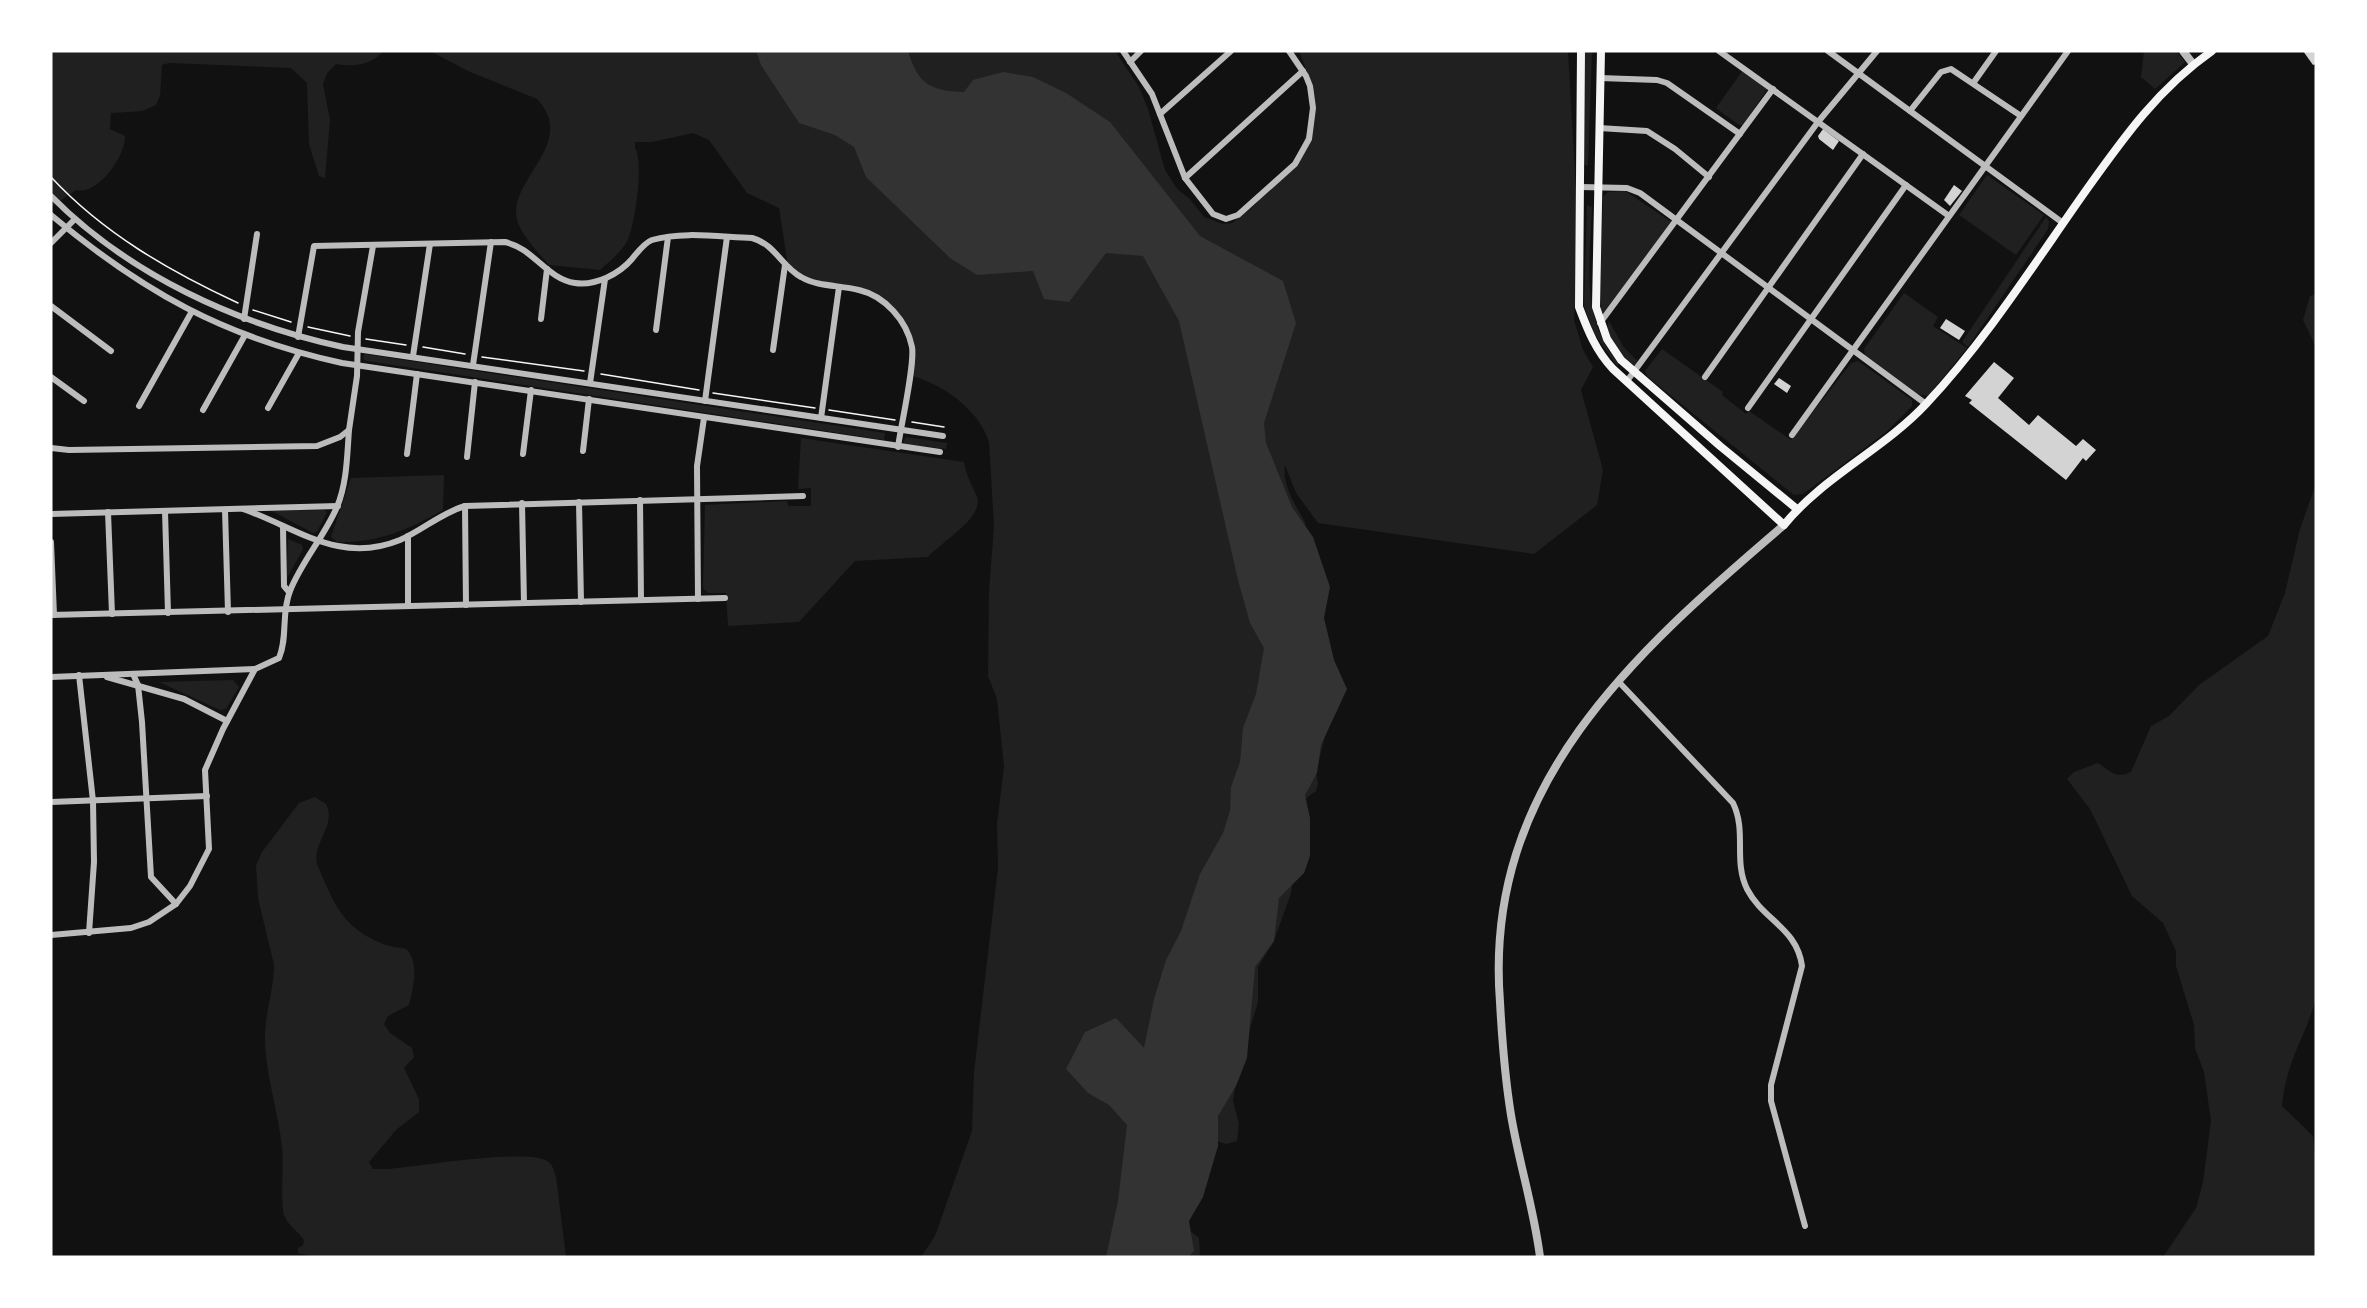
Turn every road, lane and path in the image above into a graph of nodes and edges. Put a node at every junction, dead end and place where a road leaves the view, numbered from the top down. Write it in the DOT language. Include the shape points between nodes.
graph roads {
  1 [pos="1123,51"];
  2 [pos="1141,51"];
  3 [pos="1231,51"];
  4 [pos="1289,51"];
  5 [pos="1581,51"];
  6 [pos="1601,51"];
  7 [pos="1719,51"];
  8 [pos="1828,51"];
  9 [pos="1877,51"];
  10 [pos="1996,51"];
  11 [pos="2068,51"];
  12 [pos="2183,51"];
  13 [pos="2212,51"];
  14 [pos="1130,62"];
  15 [pos="2193,64"];
  16 [pos="1303,71"];
  17 [pos="1860,74"];
  18 [pos="1600,78"];
  19 [pos="1974,82"];
  20 [pos="1773,89"];
  21 [pos="1910,111"];
  22 [pos="1161,114"];
  23 [pos="2021,116"];
  24 [pos="1818,122"];
  25 [pos="1599,128"];
  26 [pos="1740,134"];
  27 [pos="1863,154"];
  28 [pos="1985,166"];
  29 [pos="1185,177"];
  30 [pos="1709,177"];
  31 [pos="1906,185"];
  32 [pos="1580,187"];
  33 [pos="1598,187"];
  34 [pos="51,196"];
  35 [pos="51,215"];
  36 [pos="1949,216"];
  37 [pos="75,219"];
  38 [pos="1678,221"];
  39 [pos="2063,223"];
  40 [pos="68,229"];
  41 [pos="256,234"];
  42 [pos="668,237"];
  43 [pos="727,237"];
  44 [pos="491,242"];
  45 [pos="51,243"];
  46 [pos="430,244"];
  47 [pos="373,246"];
  48 [pos="1722,255"];
  49 [pos="785,265"];
  50 [pos="548,269"];
  51 [pos="605,279"];
  52 [pos="839,287"];
  53 [pos="1767,288"];
  54 [pos="51,306"];
  55 [pos="191,313"];
  56 [pos="244,319"];
  57 [pos="542,319"];
  58 [pos="1809,319"];
  59 [pos="1600,323"];
  60 [pos="656,330"];
  61 [pos="245,335"];
  62 [pos="298,337"];
  63 [pos="359,349"];
  64 [pos="773,350"];
  65 [pos="111,351"];
  66 [pos="1854,352"];
  67 [pos="299,353"];
  68 [pos="413,356"];
  69 [pos="358,365"];
  70 [pos="473,365"];
  71 [pos="1634,372"];
  72 [pos="417,374"];
  73 [pos="1705,376"];
  74 [pos="51,377"];
  75 [pos="1627,381"];
  76 [pos="475,382"];
  77 [pos="590,383"];
  78 [pos="531,390"];
  79 [pos="589,399"];
  80 [pos="84,401"];
  81 [pos="705,401"];
  82 [pos="1926,404"];
  83 [pos="139,406"];
  84 [pos="268,408"];
  85 [pos="1748,408"];
  86 [pos="203,410"];
  87 [pos="704,418"];
  88 [pos="821,418"];
  89 [pos="349,430"];
  90 [pos="900,430"];
  91 [pos="1792,435"];
  92 [pos="943,436"];
  93 [pos="898,447"];
  94 [pos="51,448"];
  95 [pos="583,451"];
  96 [pos="940,452"];
  97 [pos="407,454"];
  98 [pos="523,454"];
  99 [pos="467,457"];
  100 [pos="803,496"];
  101 [pos="698,498"];
  102 [pos="640,500"];
  103 [pos="579,502"];
  104 [pos="522,503"];
  105 [pos="338,506"];
  106 [pos="465,506"];
  107 [pos="243,509"];
  108 [pos="1797,509"];
  109 [pos="225,510"];
  110 [pos="165,511"];
  111 [pos="108,512"];
  112 [pos="51,514"];
  113 [pos="1784,525"];
  114 [pos="283,527"];
  115 [pos="408,536"];
  116 [pos="51,542"];
  117 [pos="317,542"];
  118 [pos="289,592"];
  119 [pos="725,598"];
  120 [pos="698,599"];
  121 [pos="641,600"];
  122 [pos="581,602"];
  123 [pos="524,603"];
  124 [pos="466,605"];
  125 [pos="408,606"];
  126 [pos="284,610"];
  127 [pos="168,612"];
  128 [pos="228,612"];
  129 [pos="112,614"];
  130 [pos="53,615"];
  131 [pos="255,669"];
  132 [pos="133,674"];
  133 [pos="79,675"];
  134 [pos="98,675"];
  135 [pos="51,677"];
  136 [pos="1618,681"];
  137 [pos="138,685"];
  138 [pos="227,721"];
  139 [pos="207,796"];
  140 [pos="148,799"];
  141 [pos="93,801"];
  142 [pos="51,802"];
  143 [pos="176,903"];
  144 [pos="89,933"];
  145 [pos="51,935"];
  146 [pos="1805,1226"];
  147 [pos="1540,1257"];
  1 -- 14 [label="street"];
  2 -- 14 [label="street"];
  3 -- 22 [label="street"];
  4 -- 16 [label="street"];
  5 -- 32 [label="main road"];
  6 -- 18 [label="main road"];
  7 -- 20 [label="street"];
  8 -- 17 [label="street"];
  9 -- 17 [label="street"];
  10 -- 19 [label="street"];
  11 -- 23 [label="street"];
  12 -- 15 [label="street"];
  13 -- 15 [label="main road"];
  14 -- 22 [label="street"];
  15 -- 39 [label="main road" via="2147,107"];
  16 -- 29 [label="street"];
  16 -- 29 [label="street" via="1313,108 1309,139 1295,164 1249,206 1232,218 1220,218"];
  17 -- 21 [label="street"];
  17 -- 24 [label="street"];
  18 -- 25 [label="main road"];
  18 -- 26 [label="street" via="1667,83"];
  19 -- 21 [label="street" via="1954,70 1944,70"];
  19 -- 23 [label="street"];
  20 -- 24 [label="street"];
  20 -- 26 [label="street"];
  21 -- 28 [label="street"];
  22 -- 29 [label="street"];
  23 -- 28 [label="street"];
  24 -- 27 [label="street"];
  24 -- 48 [label="street"];
  25 -- 30 [label="street" via="1647,131"];
  25 -- 33 [label="main road"];
  26 -- 30 [label="street"];
  27 -- 31 [label="street"];
  27 -- 53 [label="street"];
  28 -- 36 [label="street"];
  28 -- 39 [label="street"];
  30 -- 38 [label="street"];
  31 -- 36 [label="street"];
  31 -- 58 [label="street"];
  32 -- 33 [label="street"];
  32 -- 75 [label="main road" via="1579,307 1600,355"];
  33 -- 38 [label="street" via="1627,188 1640,193"];
  33 -- 59 [label="main road" via="1596,307"];
  34 -- 37 [label="street"];
  35 -- 40 [label="street"];
  36 -- 66 [label="street"];
  37 -- 40 [label="street"];
  37 -- 56 [label="street" via="143,268"];
  38 -- 48 [label="street"];
  38 -- 59 [label="street"];
  39 -- 82 [label="main road" via="1978,343"];
  40 -- 45 [label="street"];
  40 -- 55 [label="street" via="143,284"];
  41 -- 56 [label="street"];
  42 -- 43 [label="street"];
  42 -- 51 [label="street" via="649,241 625,267"];
  42 -- 60 [label="street"];
  43 -- 49 [label="street" via="764,241"];
  43 -- 81 [label="street"];
  44 -- 46 [label="street"];
  44 -- 50 [label="street" via="515,244"];
  44 -- 70 [label="street"];
  46 -- 47 [label="street"];
  46 -- 68 [label="street"];
  47 -- 62 [label="street" via="314,246"];
  47 -- 63 [label="street" via="358,332"];
  48 -- 53 [label="street"];
  48 -- 71 [label="street"];
  49 -- 52 [label="street" via="801,278"];
  49 -- 64 [label="street"];
  50 -- 51 [label="street" via="575,283"];
  50 -- 57 [label="street"];
  51 -- 77 [label="street"];
  52 -- 88 [label="street"];
  52 -- 90 [label="street" via="859,290 887,304 907,330 912,350"];
  53 -- 58 [label="street"];
  53 -- 73 [label="street"];
  54 -- 65 [label="street"];
  55 -- 61 [label="street"];
  55 -- 83 [label="street"];
  56 -- 62 [label="street"];
  58 -- 66 [label="street"];
  58 -- 85 [label="street"];
  59 -- 71 [label="main road" via="1615,352"];
  61 -- 67 [label="street"];
  61 -- 86 [label="street"];
  62 -- 63 [label="street"];
  63 -- 68 [label="street"];
  63 -- 69 [label="street"];
  66 -- 82 [label="street"];
  66 -- 91 [label="street"];
  67 -- 69 [label="street"];
  67 -- 84 [label="street"];
  68 -- 70 [label="street"];
  69 -- 72 [label="street"];
  69 -- 89 [label="street"];
  70 -- 77 [label="street"];
  71 -- 75 [label="street"];
  71 -- 108 [label="main road"];
  72 -- 76 [label="street"];
  72 -- 97 [label="street"];
  74 -- 80 [label="street"];
  75 -- 113 [label="main road"];
  76 -- 78 [label="street"];
  76 -- 99 [label="street"];
  77 -- 81 [label="street"];
  78 -- 79 [label="street"];
  78 -- 98 [label="street"];
  79 -- 87 [label="street"];
  79 -- 95 [label="street"];
  81 -- 88 [label="street"];
  82 -- 108 [label="main road" via="1883,443"];
  87 -- 93 [label="street"];
  87 -- 101 [label="street" via="697,466"];
  88 -- 90 [label="street"];
  89 -- 94 [label="street" via="317,446"];
  89 -- 105 [label="street" via="346,474"];
  90 -- 92 [label="street"];
  90 -- 93 [label="street"];
  93 -- 96 [label="street"];
  100 -- 101 [label="street"];
  101 -- 102 [label="street"];
  101 -- 120 [label="street"];
  102 -- 103 [label="street"];
  102 -- 121 [label="street"];
  103 -- 104 [label="street"];
  103 -- 122 [label="street"];
  104 -- 106 [label="street"];
  104 -- 123 [label="street"];
  105 -- 107 [label="street"];
  105 -- 117 [label="street"];
  106 -- 115 [label="street"];
  106 -- 124 [label="street"];
  107 -- 109 [label="street"];
  107 -- 114 [label="street"];
  108 -- 113 [label="main road"];
  109 -- 110 [label="street"];
  109 -- 128 [label="street"];
  110 -- 111 [label="street"];
  110 -- 127 [label="street"];
  111 -- 112 [label="street"];
  111 -- 129 [label="street"];
  113 -- 136 [label="street" via="1715,585"];
  114 -- 117 [label="street"];
  114 -- 118 [label="street" via="284,586"];
  115 -- 117 [label="street" via="354,548"];
  115 -- 125 [label="street"];
  116 -- 130 [label="street"];
  117 -- 118 [label="street"];
  118 -- 126 [label="street"];
  119 -- 120 [label="street"];
  120 -- 121 [label="street"];
  121 -- 122 [label="street"];
  122 -- 123 [label="street"];
  123 -- 124 [label="street"];
  124 -- 125 [label="street"];
  125 -- 126 [label="street"];
  126 -- 128 [label="street"];
  126 -- 131 [label="street" via="283,650 279,658"];
  127 -- 128 [label="street"];
  127 -- 129 [label="street"];
  129 -- 130 [label="street"];
  131 -- 132 [label="street"];
  131 -- 138 [label="street"];
  132 -- 134 [label="street"];
  132 -- 137 [label="street"];
  133 -- 134 [label="street"];
  133 -- 135 [label="street"];
  133 -- 141 [label="street"];
  134 -- 137 [label="street"];
  136 -- 146 [label="street" via="1733,803 1741,828 1738,852 1744,881 1752,897 1794,940 1801,955 1802,966 1771,1101"];
  136 -- 147 [label="street" via="1585,719 1545,783 1516,852 1501,926 1499,1000 1511,1115"];
  137 -- 138 [label="street" via="184,699"];
  137 -- 140 [label="street"];
  138 -- 139 [label="street" via="205,770"];
  139 -- 140 [label="street"];
  139 -- 143 [label="street" via="209,849 190,886"];
  140 -- 141 [label="street"];
  140 -- 143 [label="street" via="152,877"];
  141 -- 142 [label="street"];
  141 -- 144 [label="street"];
  143 -- 144 [label="street" via="149,922"];
  144 -- 145 [label="street"];
}
